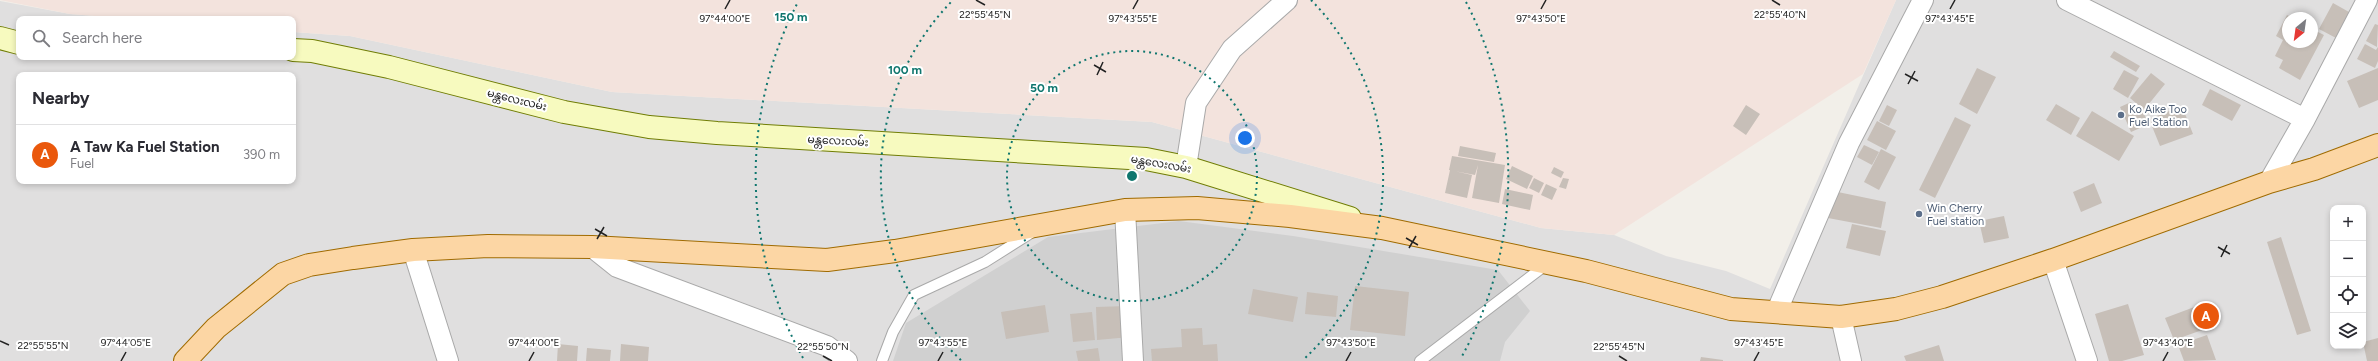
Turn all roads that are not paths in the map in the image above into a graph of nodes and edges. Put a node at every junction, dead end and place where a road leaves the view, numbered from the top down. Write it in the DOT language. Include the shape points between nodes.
graph roads {
  1 [pos="1287,0"];
  2 [pos="1923,0"];
  3 [pos="2068,0"];
  4 [pos="2361,2"];
  5 [pos="0,38"];
  6 [pos="16,42"];
  7 [pos="296,50"];
  8 [pos="2305,119"];
  9 [pos="2378,145"];
  10 [pos="1186,167"];
  11 [pos="2269,182"];
  12 [pos="1125,210"];
  13 [pos="1046,223"];
  14 [pos="1382,228"];
  15 [pos="592,247"];
  16 [pos="413,250"];
  17 [pos="2053,260"];
  18 [pos="1548,263"];
  19 [pos="1776,313"];
  20 [pos="1841,317"];
  21 [pos="185,361"];
  22 [pos="448,361"];
  23 [pos="847,361"];
  24 [pos="882,361"];
  25 [pos="1134,361"];
  26 [pos="1420,361"];
  27 [pos="1851,361"];
  28 [pos="2087,361"];
  1 -- 10 [label="street" via="1232,49 1196,103"];
  2 -- 19 [label="street" via="1849,142"];
  3 -- 8 [label="street"];
  4 -- 8 [label="street"];
  5 -- 6 [label="main road"];
  7 -- 10 [label="main road, မန္တလေးလမ်း" via="312,51 389,67 564,112 649,127 1146,159"];
  8 -- 11 [label="street"];
  9 -- 11 [label="main road" via="2314,169"];
  10 -- 14 [label="main road, မန္တလေးလမ်း"];
  11 -- 17 [label="main road"];
  12 -- 13 [label="main road"];
  12 -- 14 [label="main road" via="1197,208 1290,216"];
  12 -- 25 [label="street"];
  13 -- 15 [label="main road" via="895,251 826,260"];
  13 -- 24 [label="lane" via="984,262 914,295 893,332"];
  14 -- 18 [label="main road"];
  15 -- 16 [label="main road" via="488,246"];
  15 -- 23 [label="street" via="617,267 827,346"];
  16 -- 21 [label="main road" via="309,265 283,274 216,328"];
  16 -- 22 [label="street"];
  17 -- 20 [label="main road" via="1896,309"];
  17 -- 28 [label="street"];
  18 -- 19 [label="main road" via="1731,309"];
  18 -- 26 [label="lane"];
  19 -- 20 [label="main road"];
  20 -- 27 [label="street"];
}
